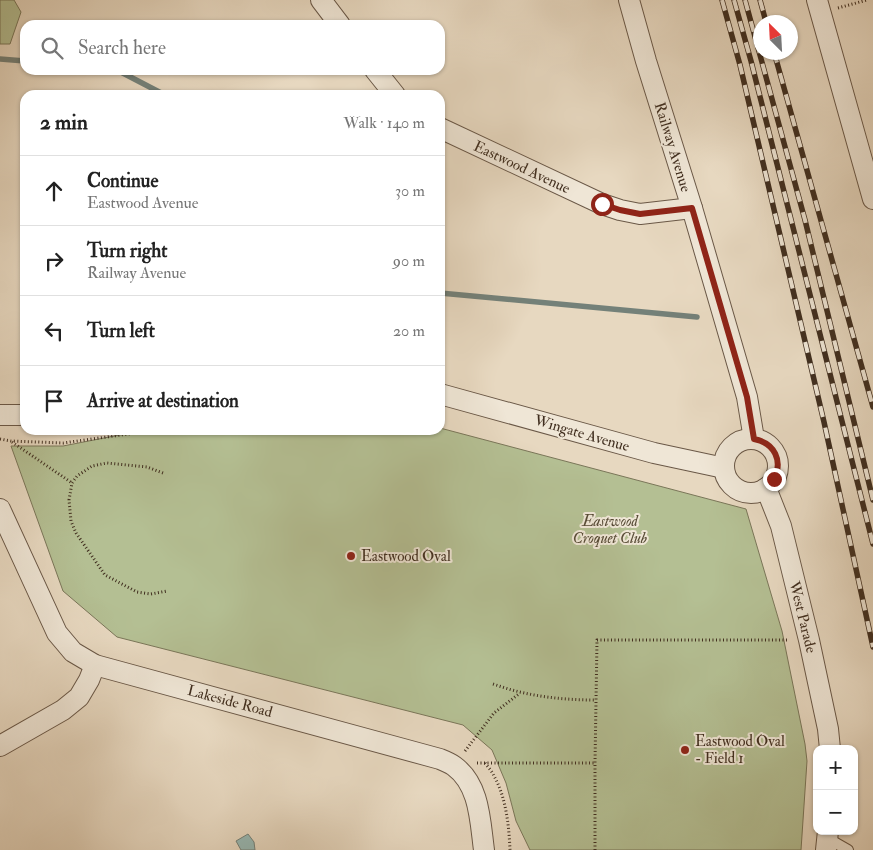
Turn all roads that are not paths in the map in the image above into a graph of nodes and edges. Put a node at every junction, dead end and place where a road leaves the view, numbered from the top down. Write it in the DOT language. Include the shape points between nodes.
graph roads {
  1 [pos="321,0"];
  2 [pos="630,0"];
  3 [pos="819,7"];
  4 [pos="336,20"];
  5 [pos="379,75"];
  6 [pos="391,90"];
  7 [pos="445,130"];
  8 [pos="873,198"];
  9 [pos="692,208"];
  10 [pos="445,395"];
  11 [pos="0,415"];
  12 [pos="20,415"];
  13 [pos="754,439"];
  14 [pos="724,468"];
  15 [pos="766,488"];
  16 [pos="0,509"];
  17 [pos="95,665"];
  18 [pos="830,745"];
  19 [pos="0,746"];
  20 [pos="827,840"];
  21 [pos="484,850"];
  22 [pos="848,850"];
  1 -- 4 [label="street"];
  2 -- 9 [label="street, Railway Avenue"];
  3 -- 8 [label="street"];
  5 -- 6 [label="street"];
  7 -- 9 [label="street, Eastwood Avenue" via="620,210 640,214"];
  9 -- 13 [label="street, Railway Avenue" via="747,397"];
  10 -- 14 [label="street, Wingate Avenue" via="654,454"];
  11 -- 12 [label="street"];
  13 -- 14 [label="street" via="746,439 733,446"];
  13 -- 15 [label="street" via="770,446 778,462 777,474"];
  14 -- 15 [label="street" via="730,483 737,489 751,493"];
  15 -- 18 [label="street, West Parade" via="781,526 809,640"];
  16 -- 17 [label="street, Lakeside Road" via="57,632 73,652"];
  17 -- 19 [label="street" via="79,697 63,710"];
  17 -- 21 [label="street, Lakeside Road" via="454,765 472,787"];
  20 -- 22 [label="lane"];
}
